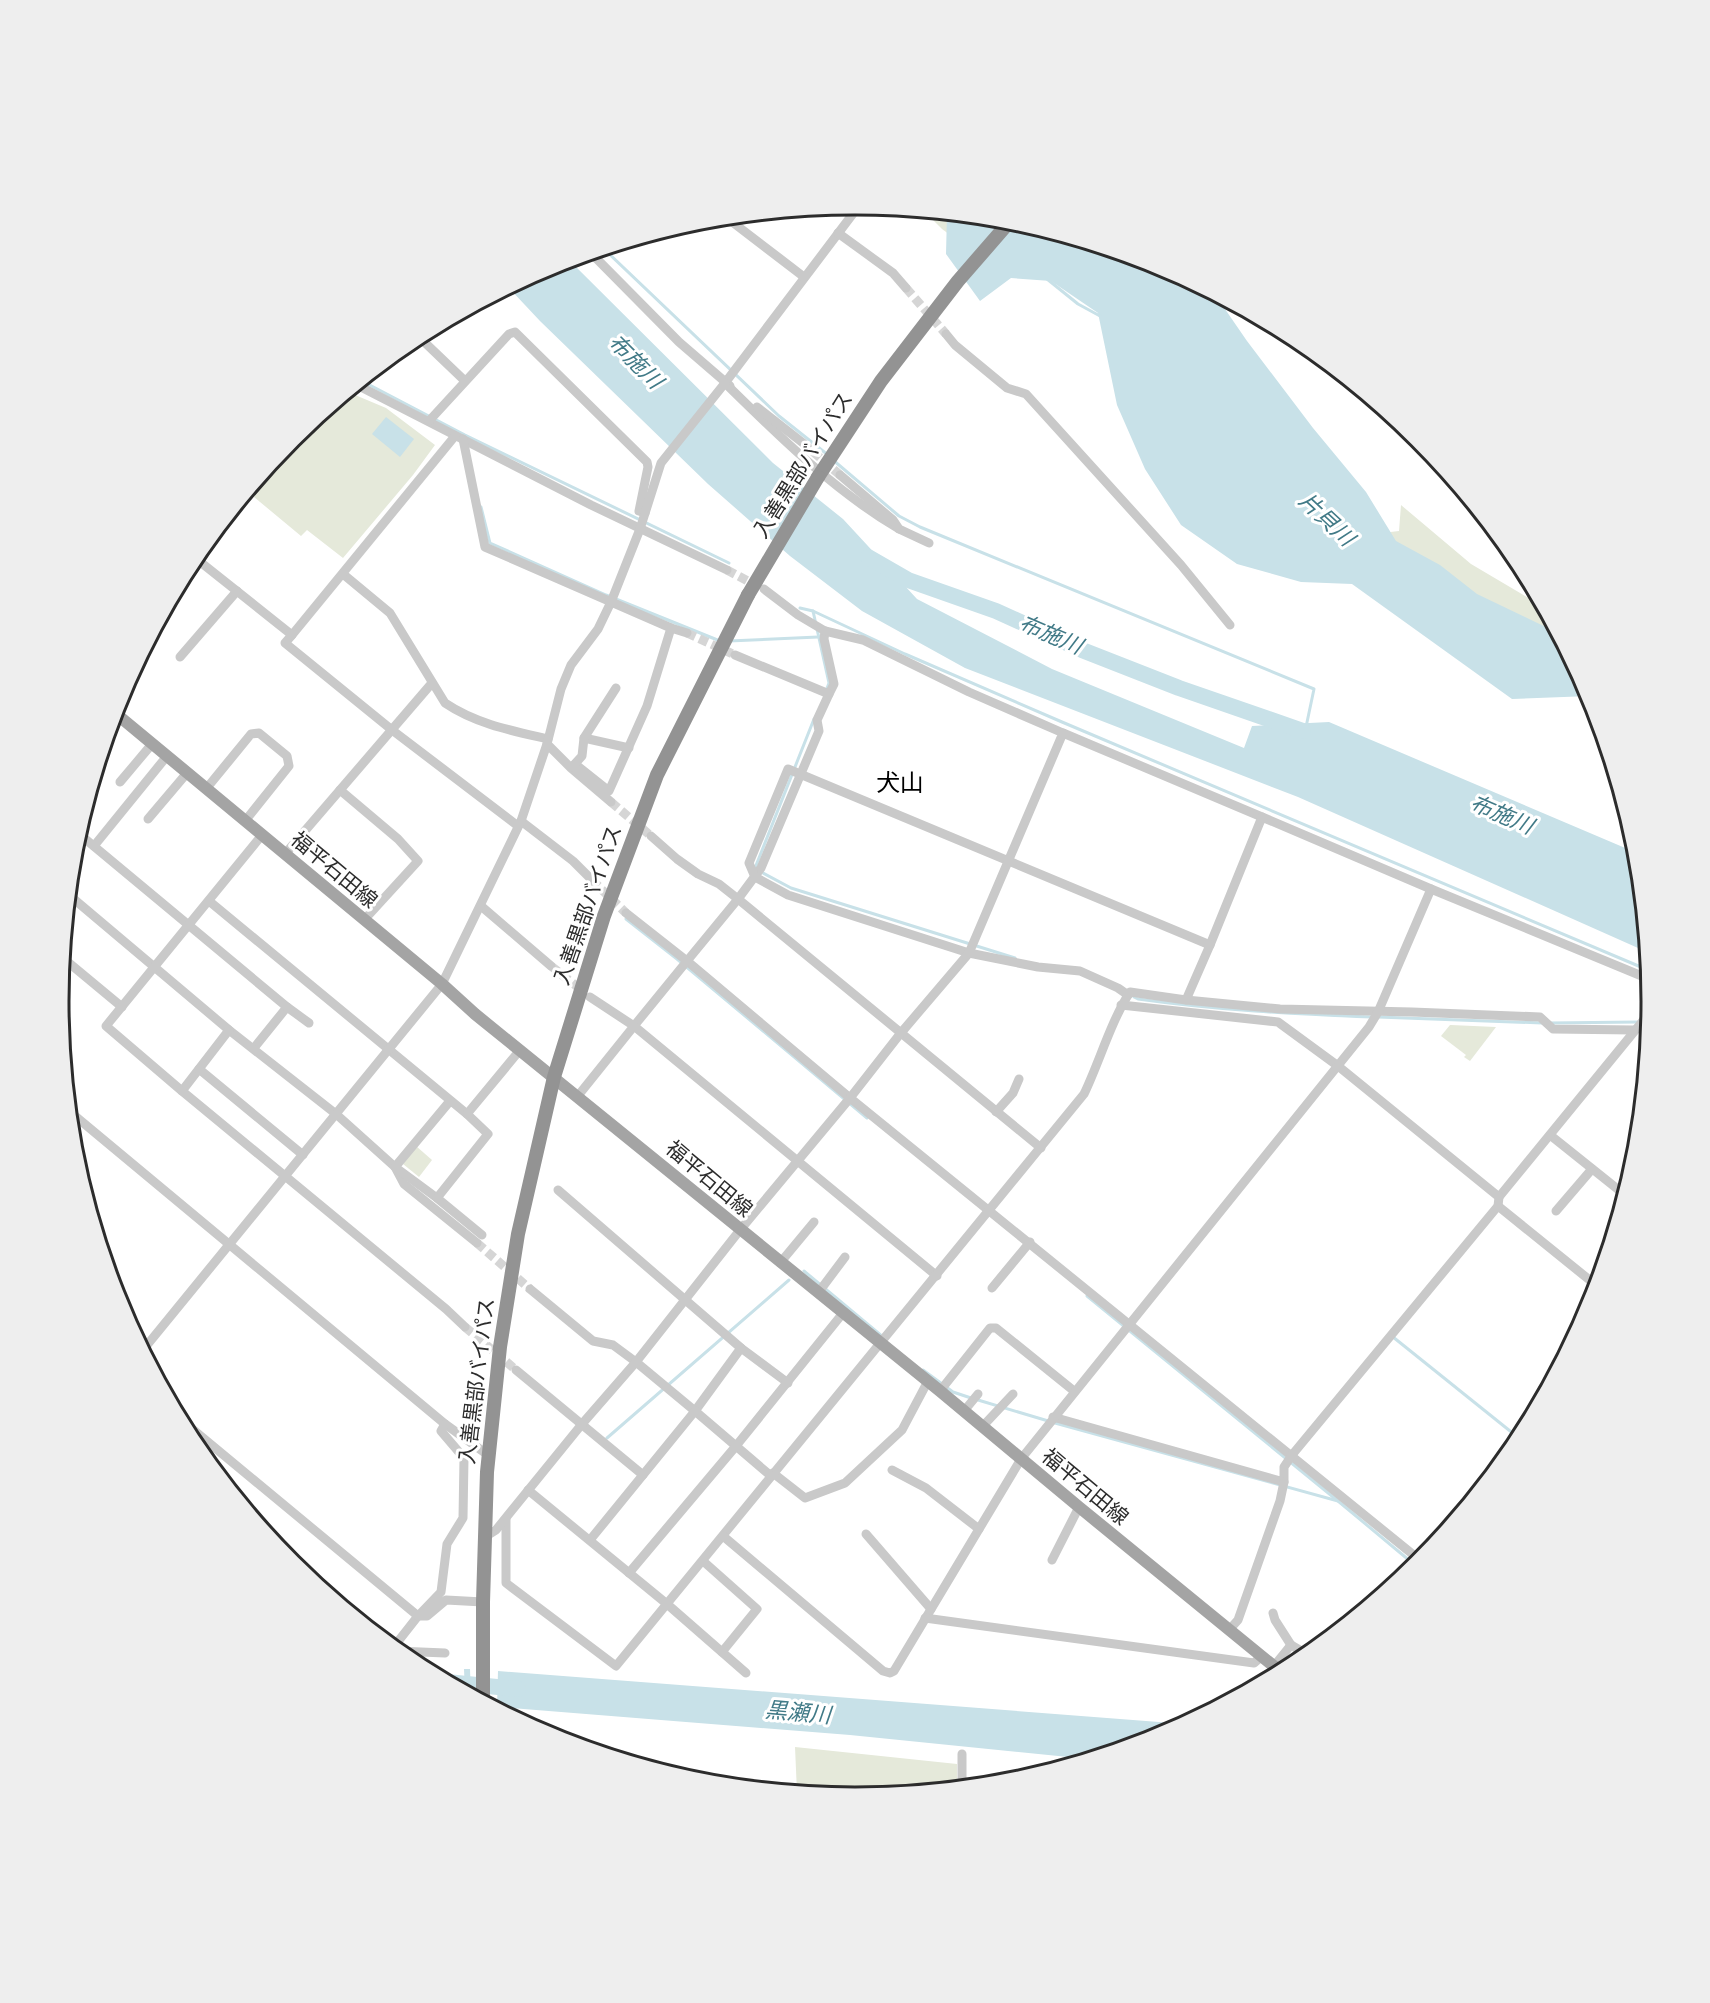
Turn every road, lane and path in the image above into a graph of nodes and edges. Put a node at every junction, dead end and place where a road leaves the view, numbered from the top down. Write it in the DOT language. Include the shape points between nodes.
graph roads {
  1 [pos="852,215"];
  2 [pos="736,225"];
  3 [pos="1002,230"];
  4 [pos="838,233"];
  5 [pos="597,259"];
  6 [pos="804,277"];
  7 [pos="906,288"];
  8 [pos="946,334"];
  9 [pos="426,343"];
  10 [pos="465,381"];
  11 [pos="723,386"];
  12 [pos="364,389"];
  13 [pos="429,421"];
  14 [pos="459,438"];
  15 [pos="803,443"];
  16 [pos="820,475"];
  17 [pos="840,475"];
  18 [pos="645,513"];
  19 [pos="640,529"];
  20 [pos="899,529"];
  21 [pos="929,543"];
  22 [pos="202,563"];
  23 [pos="727,570"];
  24 [pos="343,574"];
  25 [pos="764,589"];
  26 [pos="237,591"];
  27 [pos="612,602"];
  28 [pos="1230,626"];
  29 [pos="671,628"];
  30 [pos="825,631"];
  31 [pos="687,633"];
  32 [pos="292,635"];
  33 [pos="735,655"];
  34 [pos="180,657"];
  35 [pos="432,683"];
  36 [pos="616,688"];
  37 [pos="828,694"];
  38 [pos="122,719"];
  39 [pos="392,730"];
  40 [pos="1063,733"];
  41 [pos="584,738"];
  42 [pos="548,742"];
  43 [pos="152,744"];
  44 [pos="629,748"];
  45 [pos="167,756"];
  46 [pos="573,766"];
  47 [pos="187,773"];
  48 [pos="801,773"];
  49 [pos="120,782"];
  50 [pos="206,789"];
  51 [pos="340,790"];
  52 [pos="611,802"];
  53 [pos="1262,817"];
  54 [pos="148,819"];
  55 [pos="245,821"];
  56 [pos="519,823"];
  57 [pos="262,835"];
  58 [pos="651,836"];
  59 [pos="86,840"];
  60 [pos="94,846"];
  61 [pos="285,854"];
  62 [pos="1008,861"];
  63 [pos="755,878"];
  64 [pos="592,880"];
  65 [pos="1431,889"];
  66 [pos="738,899"];
  67 [pos="76,901"];
  68 [pos="209,901"];
  69 [pos="481,906"];
  70 [pos="626,913"];
  71 [pos="364,920"];
  72 [pos="189,926"];
  73 [pos="1210,945"];
  74 [pos="969,953"];
  75 [pos="687,961"];
  76 [pos="70,964"];
  77 [pos="551,966"];
  78 [pos="155,967"];
  79 [pos="1640,975"];
  80 [pos="442,984"];
  81 [pos="1128,996"];
  82 [pos="590,997"];
  83 [pos="1186,1000"];
  84 [pos="1121,1005"];
  85 [pos="122,1007"];
  86 [pos="287,1007"];
  87 [pos="1378,1012"];
  88 [pos="309,1023"];
  89 [pos="1640,1023"];
  90 [pos="634,1026"];
  91 [pos="229,1030"];
  92 [pos="1634,1030"];
  93 [pos="900,1034"];
  94 [pos="254,1048"];
  95 [pos="520,1050"];
  96 [pos="389,1051"];
  97 [pos="1338,1066"];
  98 [pos="199,1069"];
  99 [pos="554,1077"];
  100 [pos="1019,1079"];
  101 [pos="182,1091"];
  102 [pos="577,1096"];
  103 [pos="850,1098"];
  104 [pos="450,1101"];
  105 [pos="996,1112"];
  106 [pos="336,1114"];
  107 [pos="466,1114"];
  108 [pos="78,1119"];
  109 [pos="1550,1135"];
  110 [pos="1041,1148"];
  111 [pos="303,1155"];
  112 [pos="797,1161"];
  113 [pos="395,1167"];
  114 [pos="1592,1169"];
  115 [pos="285,1176"];
  116 [pos="1618,1189"];
  117 [pos="558,1190"];
  118 [pos="437,1198"];
  119 [pos="1498,1202"];
  120 [pos="990,1209"];
  121 [pos="1556,1211"];
  122 [pos="814,1222"];
  123 [pos="740,1230"];
  124 [pos="1030,1242"];
  125 [pos="230,1244"];
  126 [pos="845,1257"];
  127 [pos="780,1263"];
  128 [pos="937,1276"];
  129 [pos="1589,1280"];
  130 [pos="992,1288"];
  131 [pos="530,1289"];
  132 [pos="818,1293"];
  133 [pos="686,1300"];
  134 [pos="843,1313"];
  135 [pos="1130,1323"];
  136 [pos="465,1328"];
  137 [pos="148,1344"];
  138 [pos="881,1344"];
  139 [pos="741,1348"];
  140 [pos="636,1362"];
  141 [pos="516,1370"];
  142 [pos="928,1381"];
  143 [pos="788,1383"];
  144 [pos="940,1391"];
  145 [pos="1074,1391"];
  146 [pos="978,1394"];
  147 [pos="1013,1394"];
  148 [pos="695,1411"];
  149 [pos="964,1411"];
  150 [pos="1053,1417"];
  151 [pos="445,1424"];
  152 [pos="582,1424"];
  153 [pos="982,1427"];
  154 [pos="200,1436"];
  155 [pos="736,1446"];
  156 [pos="489,1455"];
  157 [pos="1292,1455"];
  158 [pos="1021,1459"];
  159 [pos="892,1470"];
  160 [pos="772,1474"];
  161 [pos="643,1475"];
  162 [pos="1284,1482"];
  163 [pos="528,1490"];
  164 [pos="1078,1508"];
  165 [pos="506,1518"];
  166 [pos="979,1529"];
  167 [pos="866,1533"];
  168 [pos="723,1536"];
  169 [pos="485,1537"];
  170 [pos="590,1540"];
  171 [pos="1413,1555"];
  172 [pos="1052,1560"];
  173 [pos="703,1561"];
  174 [pos="629,1573"];
  175 [pos="483,1602"];
  176 [pos="667,1604"];
  177 [pos="931,1609"];
  178 [pos="1273,1613"];
  179 [pos="418,1616"];
  180 [pos="925,1618"];
  181 [pos="1229,1630"];
  182 [pos="399,1641"];
  183 [pos="1291,1644"];
  184 [pos="1300,1650"];
  185 [pos="413,1651"];
  186 [pos="722,1652"];
  187 [pos="445,1653"];
  188 [pos="1262,1656"];
  189 [pos="1282,1661"];
  190 [pos="1274,1666"];
  191 [pos="746,1673"];
  192 [pos="483,1693"];
  193 [pos="962,1754"];
  194 [pos="963,1780"];
  1 -- 4 [label="street"];
  2 -- 6 [label="street"];
  3 -- 16 [label="highway, 入善黒部バイパス" via="881,381"];
  4 -- 6 [label="street"];
  4 -- 7 [label="street" via="893,273"];
  5 -- 11 [label="street"];
  6 -- 11 [label="street"];
  8 -- 28 [label="street" via="1007,388 1026,394 1181,565"];
  9 -- 10 [label="street"];
  10 -- 13 [label="street"];
  10 -- 18 [label="street" via="515,332 647,462 639,511"];
  11 -- 15 [label="street"];
  11 -- 16 [label="street"];
  11 -- 18 [label="street" via="664,457"];
  12 -- 13 [label="street"];
  13 -- 14 [label="street"];
  14 -- 19 [label="street"];
  14 -- 24 [label="street"];
  14 -- 27 [label="street" via="485,547"];
  16 -- 20 [label="street"];
  16 -- 99 [label="highway, 入善黒部バイパス, bridge" via="748,595 657,775 604,916"];
  17 -- 20 [label="street"];
  18 -- 19 [label="street"];
  19 -- 23 [label="street"];
  19 -- 27 [label="street"];
  20 -- 21 [label="street"];
  22 -- 26 [label="street"];
  24 -- 32 [label="street"];
  24 -- 35 [label="street" via="390,613"];
  25 -- 30 [label="street"];
  26 -- 32 [label="street"];
  26 -- 34 [label="street"];
  27 -- 29 [label="street"];
  27 -- 42 [label="street" via="561,689"];
  29 -- 31 [label="street"];
  29 -- 44 [label="street" via="655,685"];
  30 -- 37 [label="street" via="834,684"];
  30 -- 40 [label="street" via="863,640"];
  32 -- 39 [label="street" via="285,643"];
  33 -- 37 [label="street"];
  35 -- 39 [label="street"];
  35 -- 42 [label="street" via="454,710"];
  36 -- 41 [label="street"];
  37 -- 48 [label="street" via="817,720 819,731"];
  38 -- 43 [label="main road, 福平石田線"];
  39 -- 51 [label="street"];
  39 -- 56 [label="street"];
  40 -- 53 [label="street"];
  40 -- 62 [label="street"];
  41 -- 44 [label="street"];
  41 -- 46 [label="street" via="582,756"];
  42 -- 46 [label="street"];
  42 -- 56 [label="street"];
  43 -- 45 [label="main road, 福平石田線"];
  43 -- 49 [label="street"];
  44 -- 46 [label="street" via="609,791"];
  45 -- 47 [label="main road, 福平石田線"];
  45 -- 60 [label="street"];
  46 -- 52 [label="street"];
  47 -- 50 [label="main road, 福平石田線"];
  47 -- 54 [label="street"];
  48 -- 62 [label="street"];
  48 -- 63 [label="street"];
  50 -- 55 [label="main road, 福平石田線"];
  50 -- 55 [label="street" via="251,734 259,733 287,756 289,766"];
  51 -- 61 [label="street"];
  51 -- 71 [label="street" via="418,861"];
  53 -- 65 [label="street"];
  53 -- 73 [label="street"];
  55 -- 57 [label="main road, 福平石田線"];
  56 -- 64 [label="street" via="573,861"];
  56 -- 69 [label="street"];
  57 -- 61 [label="main road, 福平石田線"];
  57 -- 68 [label="street"];
  58 -- 66 [label="street" via="677,859"];
  59 -- 60 [label="street"];
  60 -- 72 [label="street"];
  61 -- 71 [label="main road, 福平石田線"];
  62 -- 73 [label="street"];
  62 -- 74 [label="street"];
  63 -- 66 [label="street"];
  63 -- 74 [label="street" via="788,895"];
  65 -- 79 [label="street"];
  65 -- 87 [label="street"];
  66 -- 75 [label="street"];
  66 -- 93 [label="street"];
  67 -- 78 [label="street"];
  68 -- 72 [label="street"];
  68 -- 96 [label="street"];
  69 -- 77 [label="street"];
  69 -- 80 [label="street"];
  70 -- 75 [label="street"];
  71 -- 80 [label="main road, 福平石田線"];
  72 -- 78 [label="street"];
  72 -- 86 [label="street"];
  73 -- 83 [label="street"];
  74 -- 81 [label="street" via="1080,971"];
  74 -- 93 [label="street"];
  75 -- 90 [label="street"];
  75 -- 103 [label="street"];
  76 -- 85 [label="street"];
  78 -- 85 [label="street"];
  78 -- 91 [label="street"];
  80 -- 95 [label="main road, 福平石田線"];
  80 -- 96 [label="street"];
  81 -- 83 [label="street" via="1130,993"];
  81 -- 84 [label="street"];
  82 -- 90 [label="street"];
  83 -- 87 [label="street" via="1280,1009"];
  84 -- 97 [label="street" via="1278,1022"];
  84 -- 110 [label="street" via="1084,1095"];
  85 -- 101 [label="street" via="106,1026"];
  86 -- 88 [label="street"];
  86 -- 94 [label="street"];
  87 -- 92 [label="street" via="1540,1017 1552,1029"];
  87 -- 97 [label="street"];
  89 -- 92 [label="street"];
  90 -- 102 [label="street"];
  90 -- 112 [label="street"];
  91 -- 94 [label="street"];
  91 -- 98 [label="street"];
  92 -- 109 [label="street"];
  93 -- 103 [label="street"];
  93 -- 105 [label="street"];
  94 -- 106 [label="street"];
  95 -- 99 [label="main road, 福平石田線"];
  95 -- 107 [label="street"];
  96 -- 104 [label="street"];
  96 -- 106 [label="street"];
  97 -- 119 [label="street"];
  97 -- 135 [label="street"];
  98 -- 101 [label="street"];
  98 -- 111 [label="street"];
  99 -- 102 [label="main road, 福平石田線"];
  99 -- 156 [label="highway, 入善黒部バイパス" via="518,1234 500,1347"];
  100 -- 105 [label="street" via="1013,1093"];
  101 -- 115 [label="street"];
  102 -- 123 [label="main road, 福平石田線"];
  103 -- 112 [label="street"];
  103 -- 120 [label="street"];
  104 -- 107 [label="street"];
  104 -- 113 [label="street"];
  105 -- 110 [label="street"];
  106 -- 111 [label="street"];
  106 -- 113 [label="street"];
  107 -- 118 [label="street" via="488,1134"];
  108 -- 125 [label="street"];
  109 -- 114 [label="street"];
  109 -- 119 [label="street"];
  110 -- 120 [label="street"];
  111 -- 115 [label="street"];
  112 -- 123 [label="street"];
  112 -- 128 [label="street"];
  113 -- 118 [label="street"];
  113 -- 118 [label="street" via="404,1184 480,1239"];
  114 -- 116 [label="street"];
  114 -- 121 [label="street"];
  115 -- 125 [label="street"];
  115 -- 136 [label="street"];
  117 -- 133 [label="street"];
  119 -- 129 [label="street"];
  119 -- 157 [label="street"];
  120 -- 124 [label="street"];
  120 -- 128 [label="street"];
  122 -- 127 [label="street"];
  123 -- 127 [label="main road, 福平石田線"];
  123 -- 133 [label="street"];
  124 -- 130 [label="street"];
  124 -- 135 [label="street"];
  125 -- 137 [label="street"];
  125 -- 151 [label="street"];
  126 -- 132 [label="street"];
  127 -- 132 [label="main road, 福平石田線"];
  128 -- 138 [label="street"];
  131 -- 140 [label="street" via="593,1341 613,1345"];
  132 -- 134 [label="main road, 福平石田線"];
  133 -- 139 [label="street"];
  133 -- 140 [label="street"];
  134 -- 138 [label="main road, 福平石田線"];
  134 -- 143 [label="street"];
  135 -- 145 [label="street"];
  135 -- 157 [label="street"];
  138 -- 142 [label="main road, 福平石田線"];
  138 -- 160 [label="street"];
  139 -- 143 [label="street"];
  139 -- 148 [label="street"];
  140 -- 148 [label="street"];
  140 -- 152 [label="street"];
  141 -- 152 [label="street"];
  142 -- 144 [label="main road, 福平石田線"];
  142 -- 160 [label="street" via="902,1430 845,1483 805,1498"];
  143 -- 155 [label="street"];
  144 -- 145 [label="street" via="990,1328 996,1328"];
  144 -- 149 [label="main road, 福平石田線"];
  145 -- 150 [label="street"];
  146 -- 149 [label="street"];
  147 -- 153 [label="street"];
  148 -- 155 [label="street"];
  148 -- 161 [label="street"];
  149 -- 153 [label="main road, 福平石田線"];
  150 -- 158 [label="street"];
  150 -- 162 [label="street"];
  151 -- 156 [label="street"];
  151 -- 179 [label="street" via="441,1431 464,1458 463,1518 447,1544 441,1592"];
  152 -- 161 [label="street"];
  152 -- 163 [label="street"];
  153 -- 158 [label="main road, 福平石田線"];
  154 -- 179 [label="street"];
  155 -- 160 [label="street"];
  155 -- 174 [label="street"];
  156 -- 169 [label="highway, 入善黒部バイパス"];
  157 -- 162 [label="street" via="1284,1467"];
  157 -- 171 [label="street"];
  158 -- 164 [label="main road, 福平石田線"];
  158 -- 166 [label="street"];
  159 -- 166 [label="street" via="926,1488"];
  160 -- 168 [label="street"];
  161 -- 170 [label="street"];
  162 -- 181 [label="street" via="1238,1620"];
  163 -- 165 [label="street"];
  163 -- 170 [label="street"];
  164 -- 172 [label="street"];
  164 -- 181 [label="main road, 福平石田線"];
  165 -- 169 [label="street"];
  165 -- 176 [label="street" via="506,1583 616,1666"];
  166 -- 177 [label="street"];
  167 -- 177 [label="street"];
  168 -- 173 [label="street"];
  168 -- 180 [label="street" via="883,1671 894,1671"];
  169 -- 175 [label="highway, 入善黒部バイパス"];
  170 -- 174 [label="street"];
  173 -- 176 [label="street"];
  173 -- 186 [label="street" via="758,1609"];
  174 -- 176 [label="street"];
  175 -- 179 [label="street" via="446,1600 428,1616"];
  175 -- 192 [label="highway, 入善黒部バイパス"];
  176 -- 186 [label="street"];
  177 -- 180 [label="street"];
  178 -- 183 [label="street"];
  179 -- 182 [label="street"];
  180 -- 188 [label="street" via="1254,1663"];
  181 -- 188 [label="main road, 福平石田線"];
  183 -- 184 [label="street"];
  183 -- 189 [label="street"];
  185 -- 187 [label="street"];
  186 -- 191 [label="street"];
  188 -- 190 [label="main road, 福平石田線"];
  193 -- 194 [label="street"];
}
